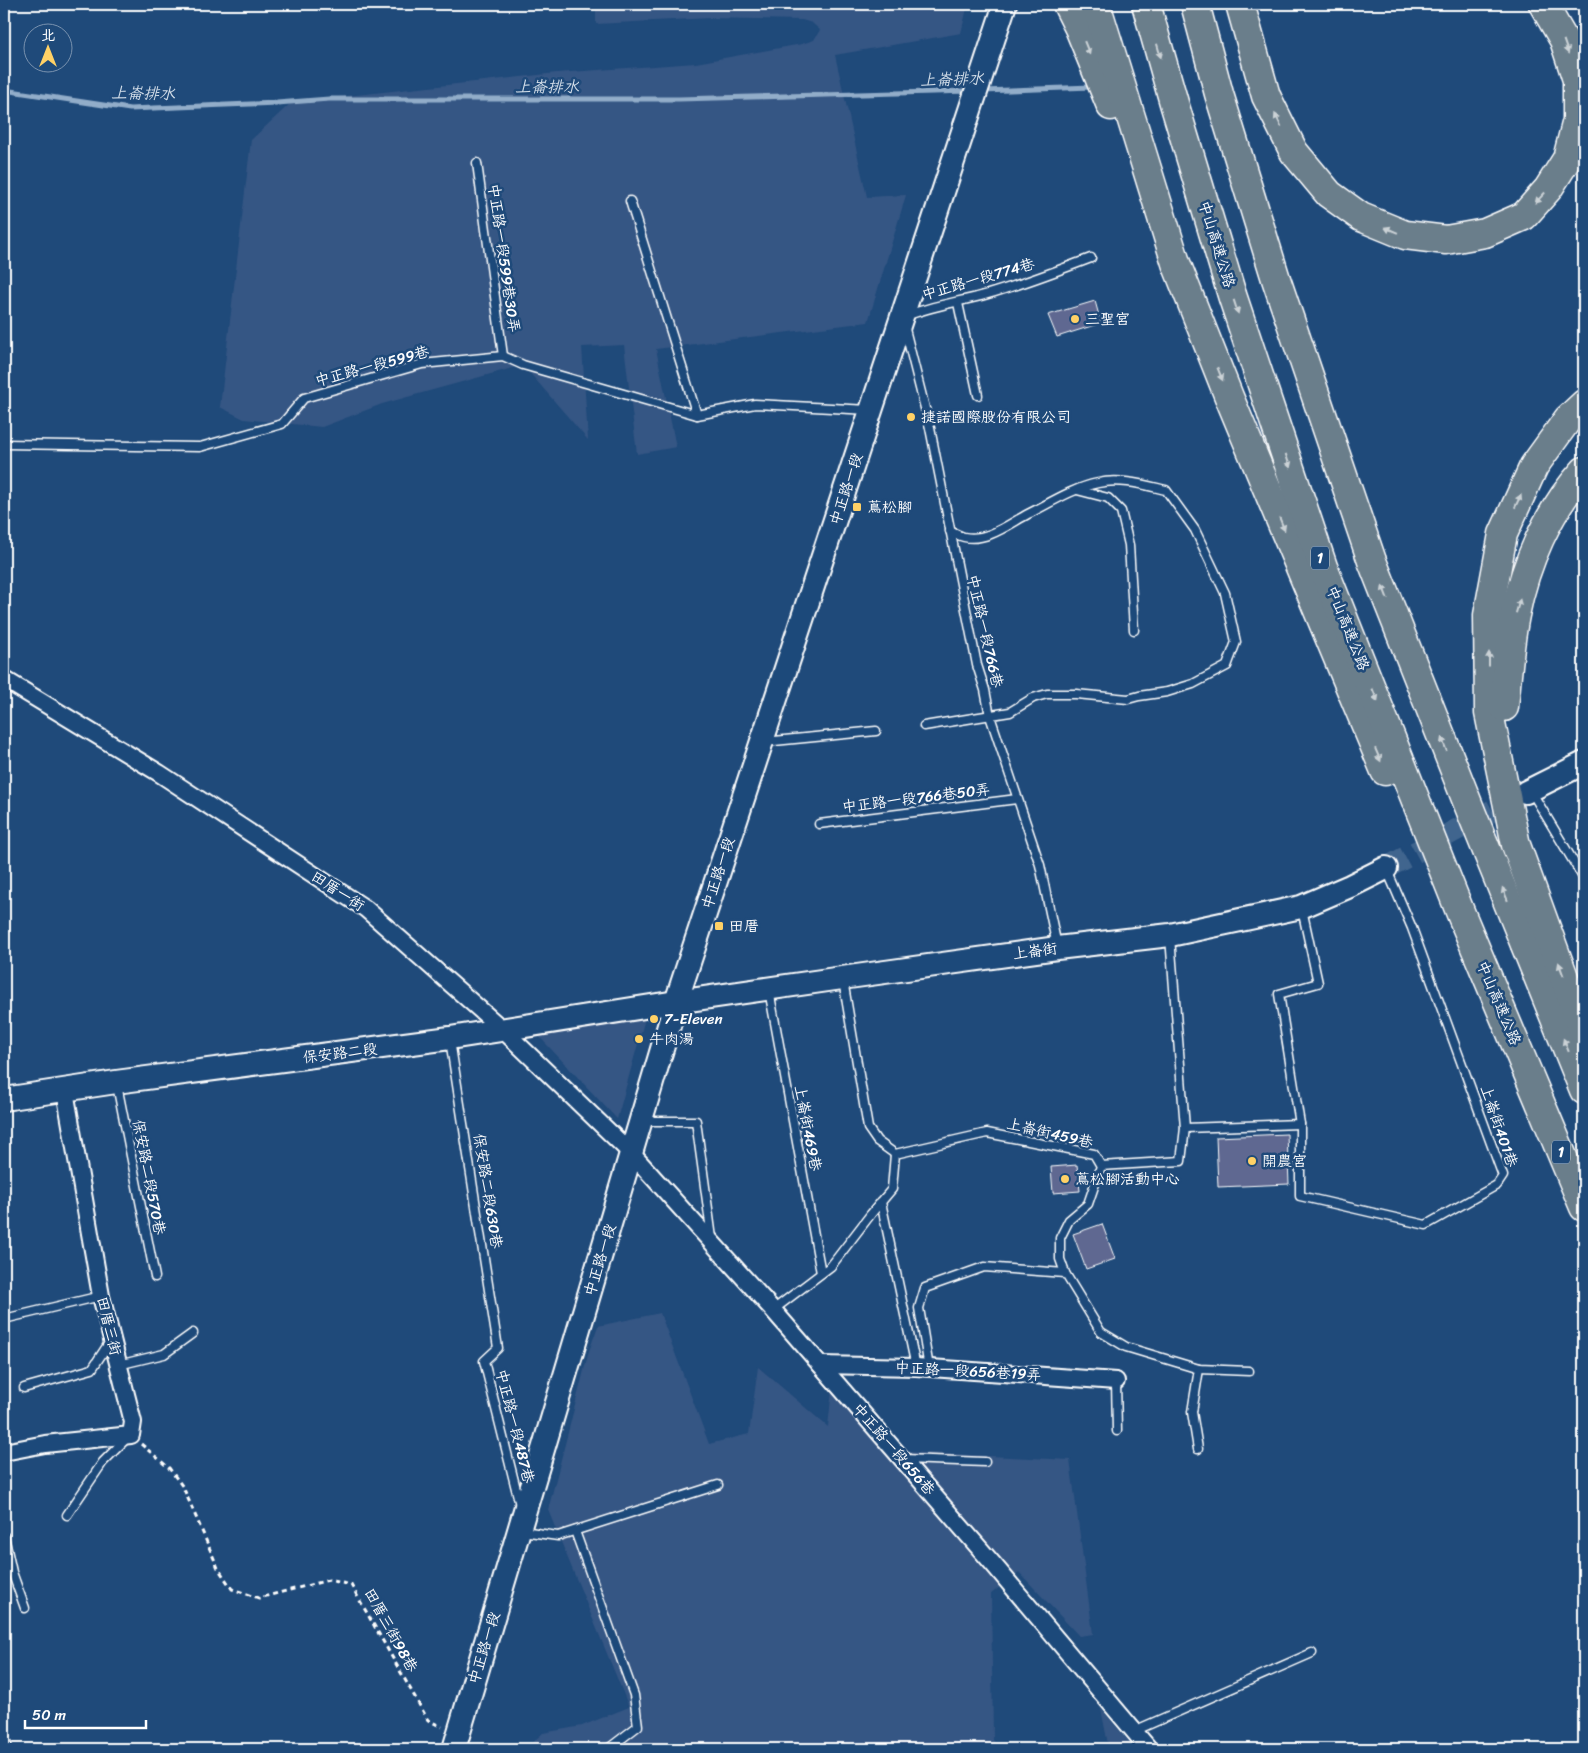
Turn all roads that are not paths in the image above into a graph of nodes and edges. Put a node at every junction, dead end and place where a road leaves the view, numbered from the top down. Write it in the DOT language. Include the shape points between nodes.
graph roads {
  1 [pos="1005,4"];
  2 [pos="1068,4"];
  3 [pos="1096,4"];
  4 [pos="1146,4"];
  5 [pos="1195,4"];
  6 [pos="1240,4"];
  7 [pos="1544,4"];
  8 [pos="477,163"];
  9 [pos="630,201"];
  10 [pos="1091,258"];
  11 [pos="1176,263"];
  12 [pos="958,303"];
  13 [pos="902,318"];
  14 [pos="503,356"];
  15 [pos="978,395"];
  16 [pos="1584,404"];
  17 [pos="871,410"];
  18 [pos="697,415"];
  19 [pos="4,444"];
  20 [pos="1584,471"];
  21 [pos="1076,489"];
  22 [pos="950,531"];
  23 [pos="1134,630"];
  24 [pos="4,679"];
  25 [pos="990,716"];
  26 [pos="924,726"];
  27 [pos="876,730"];
  28 [pos="762,742"];
  29 [pos="1584,763"];
  30 [pos="1528,791"];
  31 [pos="1017,799"];
  32 [pos="819,824"];
  33 [pos="1516,846"];
  34 [pos="1386,868"];
  35 [pos="1584,879"];
  36 [pos="1301,908"];
  37 [pos="1461,914"];
  38 [pos="1170,935"];
  39 [pos="1057,948"];
  40 [pos="842,978"];
  41 [pos="768,988"];
  42 [pos="676,1002"];
  43 [pos="502,1029"];
  44 [pos="1584,1032"];
  45 [pos="450,1038"];
  46 [pos="116,1082"];
  47 [pos="65,1090"];
  48 [pos="1584,1090"];
  49 [pos="4,1100"];
  50 [pos="642,1121"];
  51 [pos="1300,1124"];
  52 [pos="1185,1128"];
  53 [pos="632,1154"];
  54 [pos="895,1154"];
  55 [pos="1101,1166"];
  56 [pos="881,1202"];
  57 [pos="1584,1207"];
  58 [pos="713,1243"];
  59 [pos="821,1273"];
  60 [pos="1064,1273"];
  61 [pos="155,1277"];
  62 [pos="101,1296"];
  63 [pos="773,1310"];
  64 [pos="4,1319"];
  65 [pos="193,1333"];
  66 [pos="112,1339"];
  67 [pos="498,1348"];
  68 [pos="118,1365"];
  69 [pos="821,1365"];
  70 [pos="923,1367"];
  71 [pos="1199,1368"];
  72 [pos="1249,1371"];
  73 [pos="1116,1381"];
  74 [pos="24,1388"];
  75 [pos="1117,1431"];
  76 [pos="131,1434"];
  77 [pos="1198,1449"];
  78 [pos="4,1452"];
  79 [pos="902,1459"];
  80 [pos="985,1462"];
  81 [pos="718,1485"];
  82 [pos="67,1515"];
  83 [pos="522,1524"];
  84 [pos="575,1531"];
  85 [pos="4,1536"];
  86 [pos="24,1608"];
  87 [pos="1312,1653"];
  88 [pos="1134,1731"];
  89 [pos="4,1734"];
  90 [pos="456,1742"];
  91 [pos="8,1749"];
  92 [pos="608,1749"];
  93 [pos="1149,1749"];
  1 -- 13 [label="main road, 中正路一段"];
  2 -- 11 [label="highway, one-way" via="1116,118 1166,254"];
  3 -- 11 [label="highway"];
  4 -- 37 [label="highway, 中山高速公路 / 1, one-way" via="1230,286 1323,567"];
  48 -- 5 [label="highway, one-way" via="1372,560 1276,279"];
  7 -- 6 [label="highway, one-way" via="1564,40 1577,80 1577,120 1566,159 1548,189 1524,216 1485,233 1446,240 1405,235 1361,217 1329,194 1294,152 1266,96"];
  8 -- 14 [label="lane, 中正路一段599巷30弄"];
  9 -- 18 [label="lane"];
  10 -- 12 [label="lane, 中正路一段774巷"];
  11 -- 37 [label="highway, one-way" via="1229,398 1434,885"];
  12 -- 13 [label="lane, 中正路一段774巷" via="926,308"];
  12 -- 15 [label="lane"];
  13 -- 17 [label="main road, 中正路一段"];
  13 -- 22 [label="lane, 中正路一段766巷" via="930,428"];
  14 -- 18 [label="lane, 中正路一段599巷" via="523,365"];
  14 -- 19 [label="lane, 中正路一段599巷" via="422,364 304,398 282,424 200,447"];
  33 -- 16 [label="highway, one-way" via="1489,713 1488,615 1503,534 1534,466 1568,419"];
  17 -- 18 [label="lane, 中正路一段599巷" via="755,404"];
  17 -- 28 [label="main road, 中正路一段"];
  33 -- 20 [label="highway, one-way" via="1503,714 1515,615 1530,561 1547,523"];
  21 -- 22 [label="lane" via="984,536 965,537"];
  21 -- 23 [label="lane" via="1108,498 1121,510 1129,545"];
  21 -- 25 [label="lane" via="1099,482 1126,481 1166,490 1195,530 1225,593 1236,642 1227,666 1194,684 1167,692 1128,699 1047,694 1033,698 1010,712"];
  22 -- 25 [label="lane, 中正路一段766巷"];
  24 -- 43 [label="street, 田厝一街" via="159,773 366,908"];
  25 -- 26 [label="lane"];
  25 -- 31 [label="lane, 中正路一段766巷"];
  27 -- 28 [label="lane"];
  28 -- 42 [label="main road, 中正路一段"];
  29 -- 30 [label="main road"];
  30 -- 35 [label="lane"];
  31 -- 32 [label="lane, 中正路一段766巷50弄"];
  31 -- 39 [label="lane, 中正路一段766巷" via="1040,865"];
  44 -- 33 [label="highway, one-way"];
  34 -- 36 [label="main road, 上崙街"];
  34 -- 51 [label="lane, 上崙街401巷" via="1412,928 1503,1176 1497,1186 1426,1225 1300,1196"];
  36 -- 38 [label="main road, 上崙街"];
  36 -- 51 [label="lane, 上崙街401巷" via="1318,983 1279,994"];
  37 -- 57 [label="highway, 中山高速公路 / 1"];
  38 -- 39 [label="main road, 上崙街"];
  38 -- 52 [label="lane"];
  39 -- 40 [label="main road, 上崙街"];
  40 -- 41 [label="main road, 上崙街"];
  40 -- 54 [label="lane" via="868,1128 877,1141"];
  41 -- 42 [label="main road, 上崙街"];
  41 -- 59 [label="lane, 上崙街469巷"];
  42 -- 43 [label="main road, 保安路二段"];
  42 -- 50 [label="main road, 中正路一段"];
  43 -- 45 [label="main road, 保安路二段"];
  43 -- 53 [label="street, 田厝一街"];
  45 -- 46 [label="main road, 保安路二段"];
  45 -- 67 [label="lane, 保安路二段630巷"];
  46 -- 47 [label="main road, 保安路二段"];
  46 -- 61 [label="lane, 保安路二段570巷"];
  47 -- 49 [label="main road, 保安路二段"];
  47 -- 62 [label="street, 田厝三街"];
  50 -- 53 [label="main road, 中正路一段"];
  50 -- 58 [label="lane" via="696,1121"];
  51 -- 52 [label="lane"];
  52 -- 55 [label="lane" via="1181,1161"];
  53 -- 58 [label="street, 中正路一段656巷"];
  53 -- 83 [label="main road, 中正路一段"];
  54 -- 55 [label="lane, 上崙街459巷" via="986,1133 1094,1154"];
  54 -- 56 [label="lane" via="892,1189"];
  55 -- 60 [label="lane, 上崙街459巷" via="1088,1204 1069,1220 1060,1238"];
  56 -- 59 [label="lane"];
  56 -- 70 [label="lane"];
  58 -- 63 [label="street, 中正路一段656巷"];
  59 -- 63 [label="lane"];
  60 -- 70 [label="lane" via="984,1267 925,1288 919,1308"];
  60 -- 71 [label="lane, 上崙街459巷" via="1101,1332 1126,1347"];
  62 -- 64 [label="lane"];
  62 -- 66 [label="street, 田厝三街"];
  63 -- 69 [label="street, 中正路一段656巷"];
  65 -- 68 [label="lane" via="164,1354"];
  66 -- 68 [label="street, 田厝三街"];
  66 -- 74 [label="lane" via="92,1369"];
  67 -- 83 [label="lane, 中正路一段487巷" via="484,1360"];
  68 -- 76 [label="street, 田厝三街" via="133,1422"];
  69 -- 70 [label="street, 中正路一段656巷19弄"];
  69 -- 79 [label="street, 中正路一段656巷"];
  70 -- 73 [label="street, 中正路一段656巷19弄"];
  71 -- 72 [label="lane, 上崙街459巷"];
  71 -- 77 [label="lane" via="1192,1412"];
  73 -- 75 [label="lane"];
  76 -- 78 [label="street"];
  76 -- 82 [label="lane" via="103,1462"];
  79 -- 80 [label="lane"];
  79 -- 88 [label="street, 中正路一段656巷"];
  81 -- 84 [label="lane"];
  83 -- 84 [label="lane" via="558,1536"];
  83 -- 90 [label="main road, 中正路一段"];
  84 -- 92 [label="lane" via="634,1695 638,1726"];
  85 -- 86 [label="lane"];
  87 -- 88 [label="lane"];
  88 -- 93 [label="street, 中正路一段656巷"];
  89 -- 91 [label="lane"];
}
